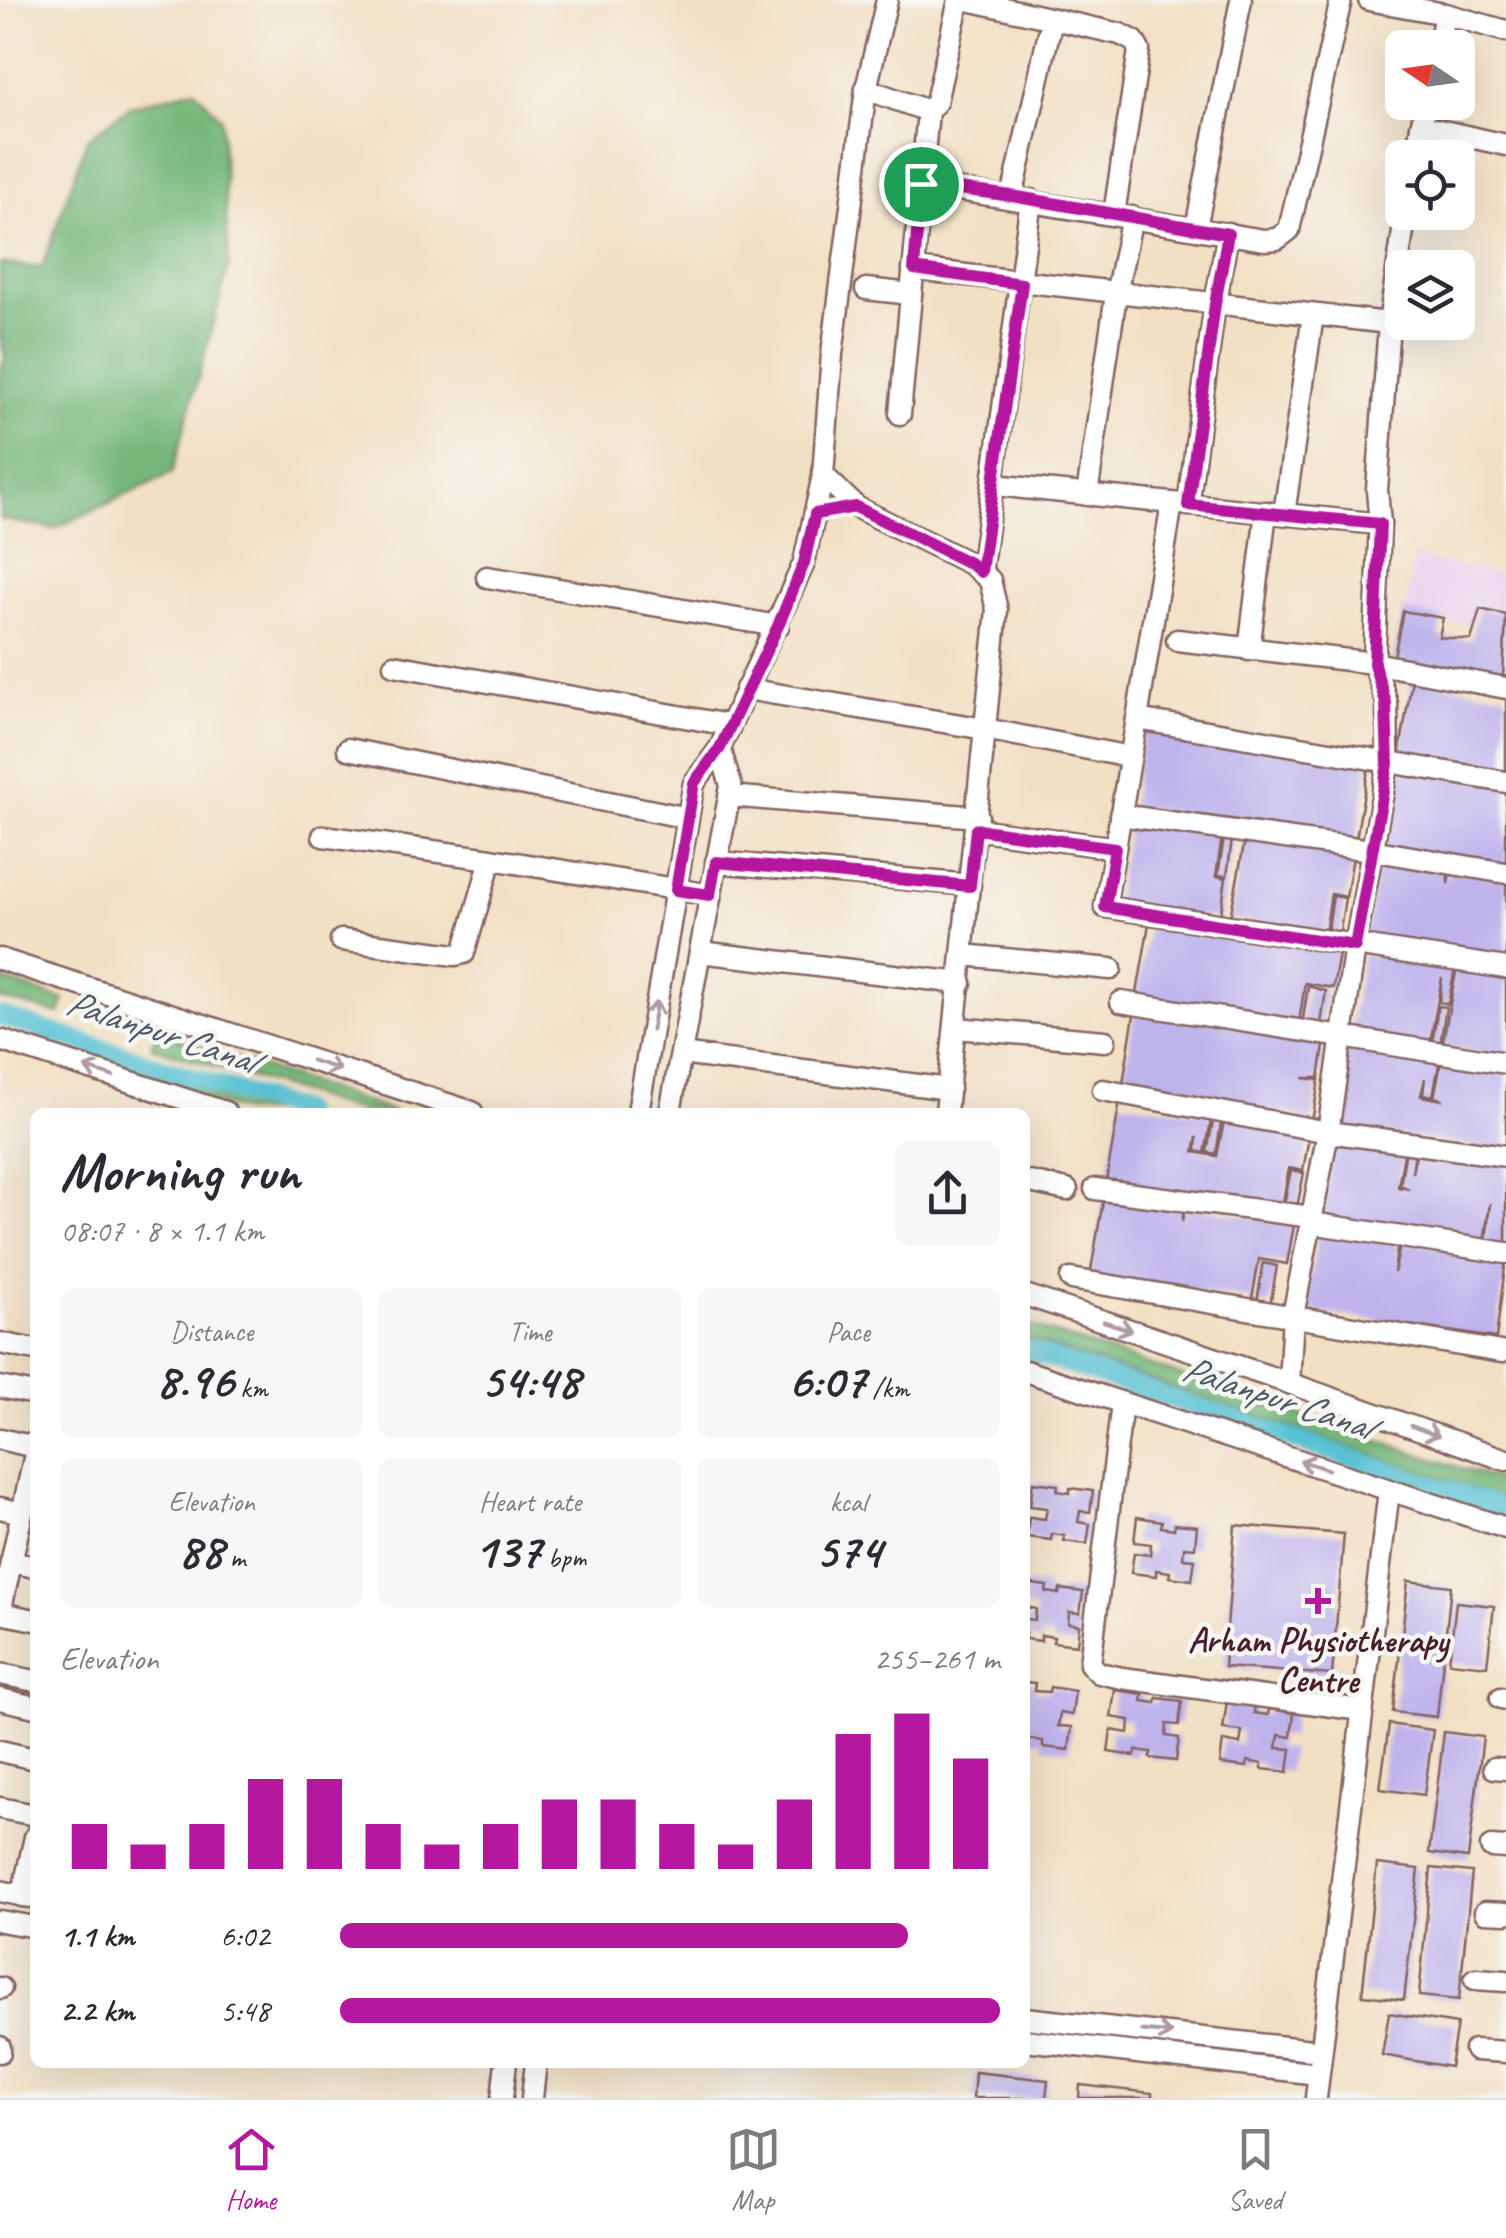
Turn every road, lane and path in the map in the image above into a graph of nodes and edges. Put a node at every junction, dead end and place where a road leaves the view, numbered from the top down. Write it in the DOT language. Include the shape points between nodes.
graph roads {
  1 [pos="886,0"];
  2 [pos="1242,0"];
  3 [pos="1341,0"];
  4 [pos="1369,0"];
  5 [pos="959,1"];
  6 [pos="1445,14"];
  7 [pos="1052,19"];
  8 [pos="1442,30"];
  9 [pos="1506,31"];
  10 [pos="866,89"];
  11 [pos="928,110"];
  12 [pos="1423,120"];
  13 [pos="1422,126"];
  14 [pos="1415,140"];
  15 [pos="1506,145"];
  16 [pos="921,184"];
  17 [pos="1022,198"];
  18 [pos="1123,216"];
  19 [pos="1196,228"];
  20 [pos="1228,234"];
  21 [pos="914,269"];
  22 [pos="1022,284"];
  23 [pos="866,289"];
  24 [pos="911,294"];
  25 [pos="1116,294"];
  26 [pos="1215,304"];
  27 [pos="1313,315"];
  28 [pos="1385,324"];
  29 [pos="1388,340"];
  30 [pos="900,414"];
  31 [pos="824,475"];
  32 [pos="994,485"];
  33 [pos="1086,494"];
  34 [pos="1180,504"];
  35 [pos="856,507"];
  36 [pos="1275,513"];
  37 [pos="815,514"];
  38 [pos="1380,524"];
  39 [pos="981,572"];
  40 [pos="487,577"];
  41 [pos="778,626"];
  42 [pos="1177,640"];
  43 [pos="1249,650"];
  44 [pos="1374,664"];
  45 [pos="394,665"];
  46 [pos="1506,688"];
  47 [pos="746,689"];
  48 [pos="1137,719"];
  49 [pos="729,726"];
  50 [pos="985,728"];
  51 [pos="720,748"];
  52 [pos="348,749"];
  53 [pos="1130,758"];
  54 [pos="1388,764"];
  55 [pos="1506,782"];
  56 [pos="729,796"];
  57 [pos="1120,815"];
  58 [pos="688,818"];
  59 [pos="977,823"];
  60 [pos="323,836"];
  61 [pos="1115,848"];
  62 [pos="1371,850"];
  63 [pos="491,859"];
  64 [pos="716,862"];
  65 [pos="1506,874"];
  66 [pos="970,886"];
  67 [pos="676,890"];
  68 [pos="710,895"];
  69 [pos="342,940"];
  70 [pos="1355,946"];
  71 [pos="700,952"];
  72 [pos="963,955"];
  73 [pos="0,960"];
  74 [pos="1506,968"];
  75 [pos="1111,969"];
  76 [pos="960,984"];
  77 [pos="1121,1002"];
  78 [pos="956,1028"];
  79 [pos="1340,1038"];
  80 [pos="0,1040"];
  81 [pos="1105,1041"];
  82 [pos="681,1054"];
  83 [pos="1506,1063"];
  84 [pos="949,1089"];
  85 [pos="1103,1090"];
  86 [pos="212,1108"];
  87 [pos="460,1108"];
  88 [pos="639,1108"];
  89 [pos="671,1108"];
  90 [pos="947,1108"];
  91 [pos="1328,1132"];
  92 [pos="1506,1156"];
  93 [pos="1030,1183"];
  94 [pos="1095,1188"];
  95 [pos="1067,1190"];
  96 [pos="1311,1220"];
  97 [pos="1506,1253"];
  98 [pos="1071,1280"];
  99 [pos="1030,1297"];
  100 [pos="1293,1316"];
  101 [pos="0,1343"];
  102 [pos="30,1349"];
  103 [pos="1502,1352"];
  104 [pos="1030,1373"];
  105 [pos="1289,1383"];
  106 [pos="0,1388"];
  107 [pos="30,1393"];
  108 [pos="1122,1403"];
  109 [pos="0,1439"];
  110 [pos="30,1448"];
  111 [pos="1506,1460"];
  112 [pos="1390,1490"];
  113 [pos="28,1500"];
  114 [pos="0,1508"];
  115 [pos="1506,1528"];
  116 [pos="8,1556"];
  117 [pos="1,1603"];
  118 [pos="30,1618"];
  119 [pos="0,1674"];
  120 [pos="30,1680"];
  121 [pos="0,1699"];
  122 [pos="30,1706"];
  123 [pos="1362,1710"];
  124 [pos="0,1752"];
  125 [pos="30,1758"];
  126 [pos="0,1808"];
  127 [pos="30,1814"];
  128 [pos="0,1891"];
  129 [pos="28,1897"];
  130 [pos="0,1921"];
  131 [pos="30,1925"];
  132 [pos="1475,1979"];
  133 [pos="1506,1981"];
  134 [pos="1030,2019"];
  135 [pos="1114,2028"];
  136 [pos="1030,2041"];
  137 [pos="1112,2050"];
  138 [pos="1475,2050"];
  139 [pos="1321,2051"];
  140 [pos="1506,2052"];
  141 [pos="505,2068"];
  142 [pos="535,2068"];
  143 [pos="1318,2074"];
  144 [pos="502,2098"];
  145 [pos="532,2098"];
  146 [pos="1316,2098"];
  1 -- 10 [label="street"];
  2 -- 19 [label="street"];
  3 -- 20 [label="street" via="1289,230 1277,239"];
  4 -- 6 [label="street"];
  5 -- 7 [label="street"];
  5 -- 11 [label="street" via="936,102"];
  6 -- 8 [label="street"];
  6 -- 9 [label="street"];
  7 -- 17 [label="street"];
  7 -- 18 [label="street" via="1120,34 1138,50"];
  10 -- 11 [label="street"];
  10 -- 31 [label="street" via="832,354"];
  11 -- 16 [label="street"];
  12 -- 13 [label="street"];
  13 -- 14 [label="street"];
  13 -- 15 [label="street"];
  16 -- 17 [label="street"];
  16 -- 21 [label="street"];
  17 -- 18 [label="street"];
  17 -- 22 [label="street"];
  18 -- 19 [label="street"];
  18 -- 25 [label="street"];
  19 -- 20 [label="street"];
  20 -- 26 [label="street"];
  21 -- 22 [label="street"];
  21 -- 24 [label="street"];
  22 -- 25 [label="street"];
  22 -- 32 [label="street"];
  23 -- 24 [label="street"];
  24 -- 30 [label="street"];
  25 -- 26 [label="street"];
  25 -- 33 [label="street"];
  26 -- 27 [label="street"];
  26 -- 34 [label="street"];
  27 -- 28 [label="street"];
  27 -- 36 [label="street"];
  29 -- 38 [label="street"];
  31 -- 35 [label="street"];
  31 -- 37 [label="street"];
  32 -- 33 [label="street"];
  32 -- 39 [label="street"];
  33 -- 34 [label="street"];
  34 -- 36 [label="street"];
  34 -- 48 [label="street"];
  35 -- 37 [label="street"];
  35 -- 39 [label="street"];
  36 -- 38 [label="street"];
  36 -- 43 [label="street"];
  37 -- 41 [label="street"];
  38 -- 44 [label="street"];
  39 -- 50 [label="street" via="990,580 997,610"];
  40 -- 41 [label="street"];
  41 -- 47 [label="street"];
  42 -- 43 [label="street"];
  43 -- 44 [label="street"];
  44 -- 46 [label="street"];
  44 -- 54 [label="street" via="1386,703"];
  45 -- 49 [label="street"];
  47 -- 49 [label="street"];
  47 -- 50 [label="street"];
  48 -- 53 [label="street"];
  48 -- 54 [label="street"];
  49 -- 51 [label="street"];
  50 -- 53 [label="street"];
  50 -- 59 [label="street"];
  51 -- 56 [label="street"];
  51 -- 58 [label="street" via="694,783"];
  52 -- 58 [label="street"];
  53 -- 57 [label="street"];
  54 -- 55 [label="street"];
  54 -- 62 [label="street"];
  56 -- 59 [label="street"];
  56 -- 64 [label="street"];
  57 -- 61 [label="street"];
  57 -- 62 [label="street"];
  58 -- 67 [label="street"];
  59 -- 61 [label="street"];
  59 -- 66 [label="street"];
  60 -- 63 [label="street"];
  61 -- 70 [label="street" via="1105,907"];
  62 -- 65 [label="street"];
  62 -- 70 [label="street"];
  63 -- 67 [label="street"];
  63 -- 69 [label="street" via="464,954"];
  64 -- 66 [label="street"];
  64 -- 68 [label="street"];
  66 -- 72 [label="street"];
  67 -- 68 [label="street"];
  88 -- 67 [label="street, one-way"];
  68 -- 71 [label="street"];
  70 -- 74 [label="street"];
  70 -- 79 [label="street"];
  71 -- 76 [label="street"];
  71 -- 82 [label="street"];
  72 -- 75 [label="street"];
  72 -- 76 [label="street"];
  73 -- 87 [label="street, one-way"];
  76 -- 78 [label="street"];
  77 -- 79 [label="street"];
  78 -- 81 [label="street"];
  78 -- 84 [label="street"];
  79 -- 83 [label="street"];
  79 -- 91 [label="street"];
  86 -- 80 [label="street, one-way"];
  82 -- 84 [label="street"];
  82 -- 89 [label="street"];
  84 -- 90 [label="street"];
  85 -- 91 [label="street"];
  91 -- 92 [label="street"];
  91 -- 96 [label="street"];
  93 -- 95 [label="street"];
  94 -- 96 [label="street"];
  96 -- 97 [label="street"];
  96 -- 100 [label="street"];
  98 -- 100 [label="street"];
  99 -- 105 [label="street, one-way"];
  100 -- 103 [label="street"];
  100 -- 105 [label="street"];
  101 -- 102 [label="street"];
  104 -- 108 [label="street"];
  105 -- 111 [label="street, one-way"];
  106 -- 107 [label="street"];
  112 -- 108 [label="street, one-way"];
  108 -- 123 [label="street" via="1090,1664 1122,1678"];
  109 -- 110 [label="street"];
  112 -- 115 [label="street"];
  112 -- 123 [label="street"];
  113 -- 114 [label="street"];
  113 -- 116 [label="street"];
  116 -- 117 [label="street"];
  117 -- 118 [label="street"];
  119 -- 120 [label="street"];
  121 -- 122 [label="street"];
  123 -- 139 [label="street"];
  124 -- 125 [label="street"];
  126 -- 127 [label="street"];
  128 -- 129 [label="street"];
  130 -- 131 [label="street"];
  132 -- 133 [label="street"];
  134 -- 135 [label="street"];
  135 -- 137 [label="street"];
  135 -- 139 [label="street, one-way"];
  136 -- 137 [label="street"];
  137 -- 143 [label="street"];
  138 -- 140 [label="street"];
  139 -- 143 [label="street"];
  141 -- 144 [label="street"];
  142 -- 145 [label="street"];
  143 -- 146 [label="street"];
}
